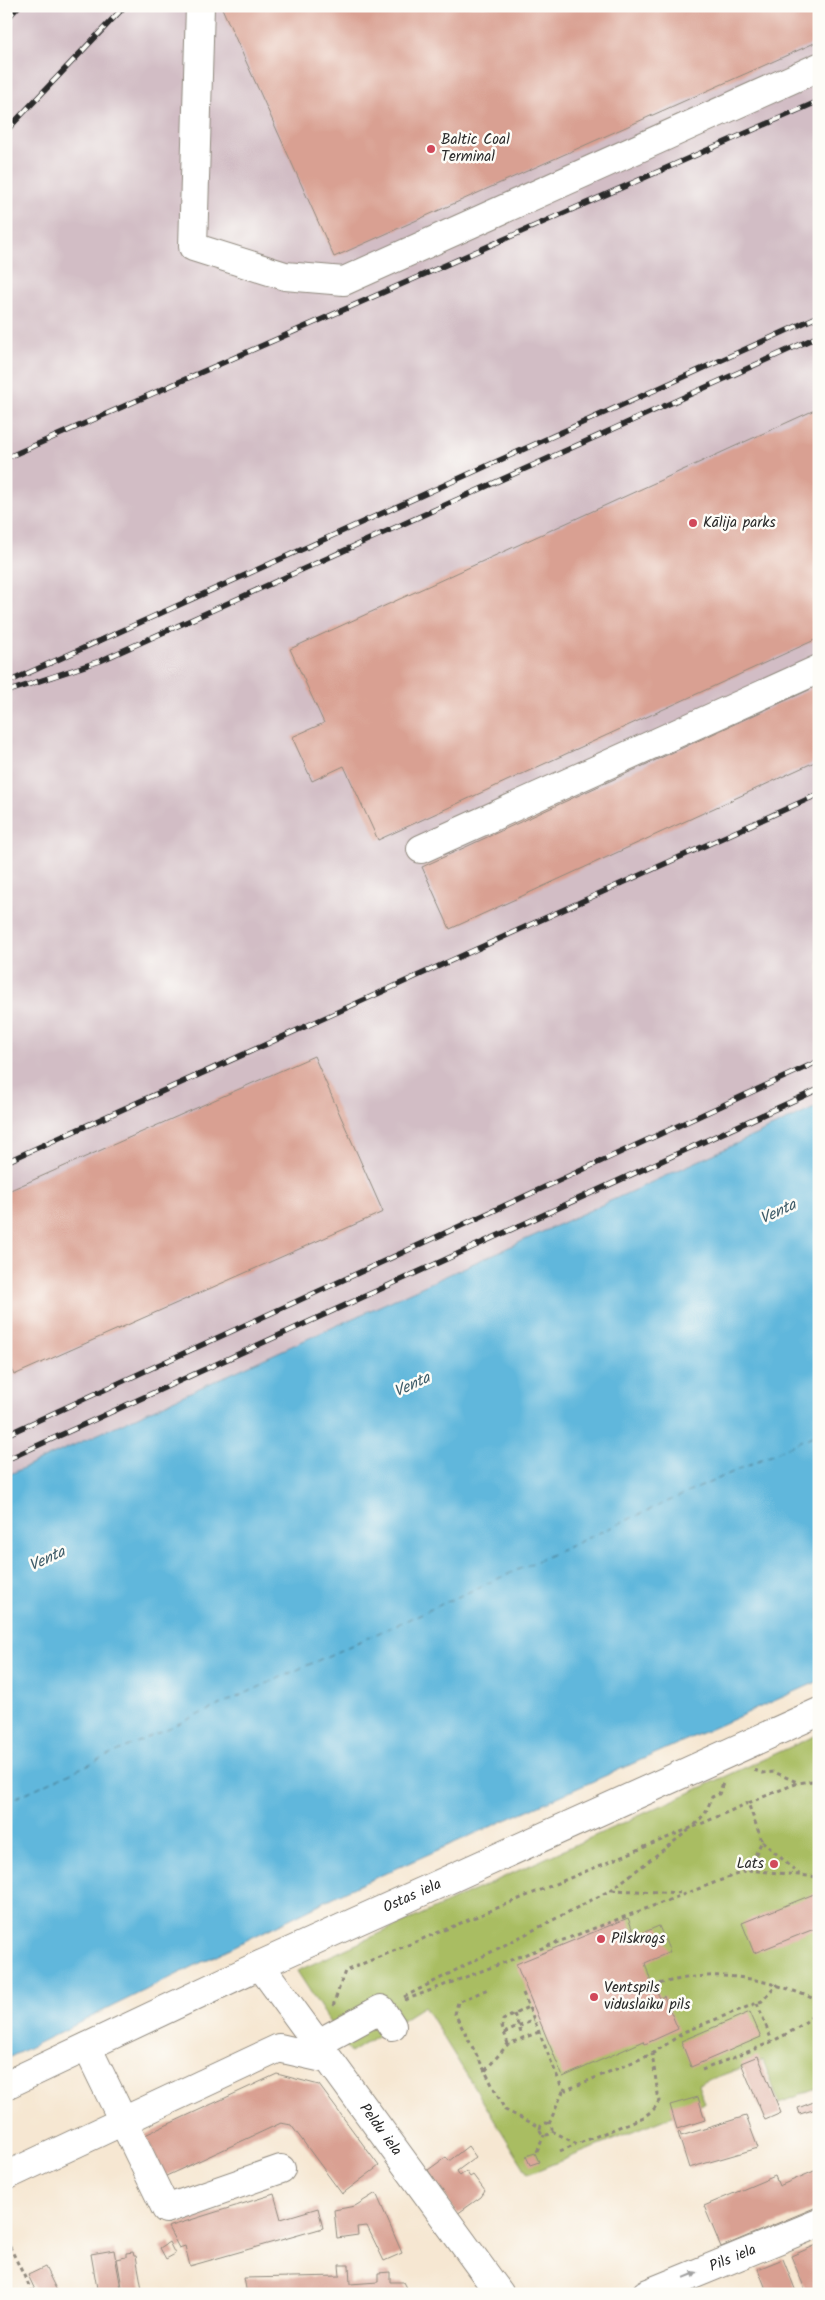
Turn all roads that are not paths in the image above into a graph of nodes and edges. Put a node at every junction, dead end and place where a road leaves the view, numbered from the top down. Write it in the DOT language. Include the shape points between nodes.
graph roads {
  1 [pos="200,6"];
  2 [pos="819,68"];
  3 [pos="819,669"];
  4 [pos="421,849"];
  5 [pos="819,1712"];
  6 [pos="260,1965"];
  7 [pos="387,2017"];
  8 [pos="87,2047"];
  9 [pos="322,2052"];
  10 [pos="6,2085"];
  11 [pos="123,2121"];
  12 [pos="281,2170"];
  13 [pos="6,2176"];
  14 [pos="819,2223"];
  15 [pos="500,2294"];
  16 [pos="646,2294"];
  1 -- 2 [label="street" via="193,247 285,276 344,281"];
  3 -- 4 [label="street"];
  5 -- 6 [label="street, Ostas iela"];
  6 -- 8 [label="street, Ostas iela"];
  6 -- 9 [label="street, Peldu iela"];
  7 -- 9 [label="street"];
  8 -- 10 [label="street, Ostas iela"];
  8 -- 11 [label="street"];
  9 -- 11 [label="street" via="280,2048"];
  9 -- 15 [label="street, Peldu iela"];
  11 -- 12 [label="street" via="166,2209"];
  11 -- 13 [label="street"];
  16 -- 14 [label="street, Pils iela, one-way"];
}
